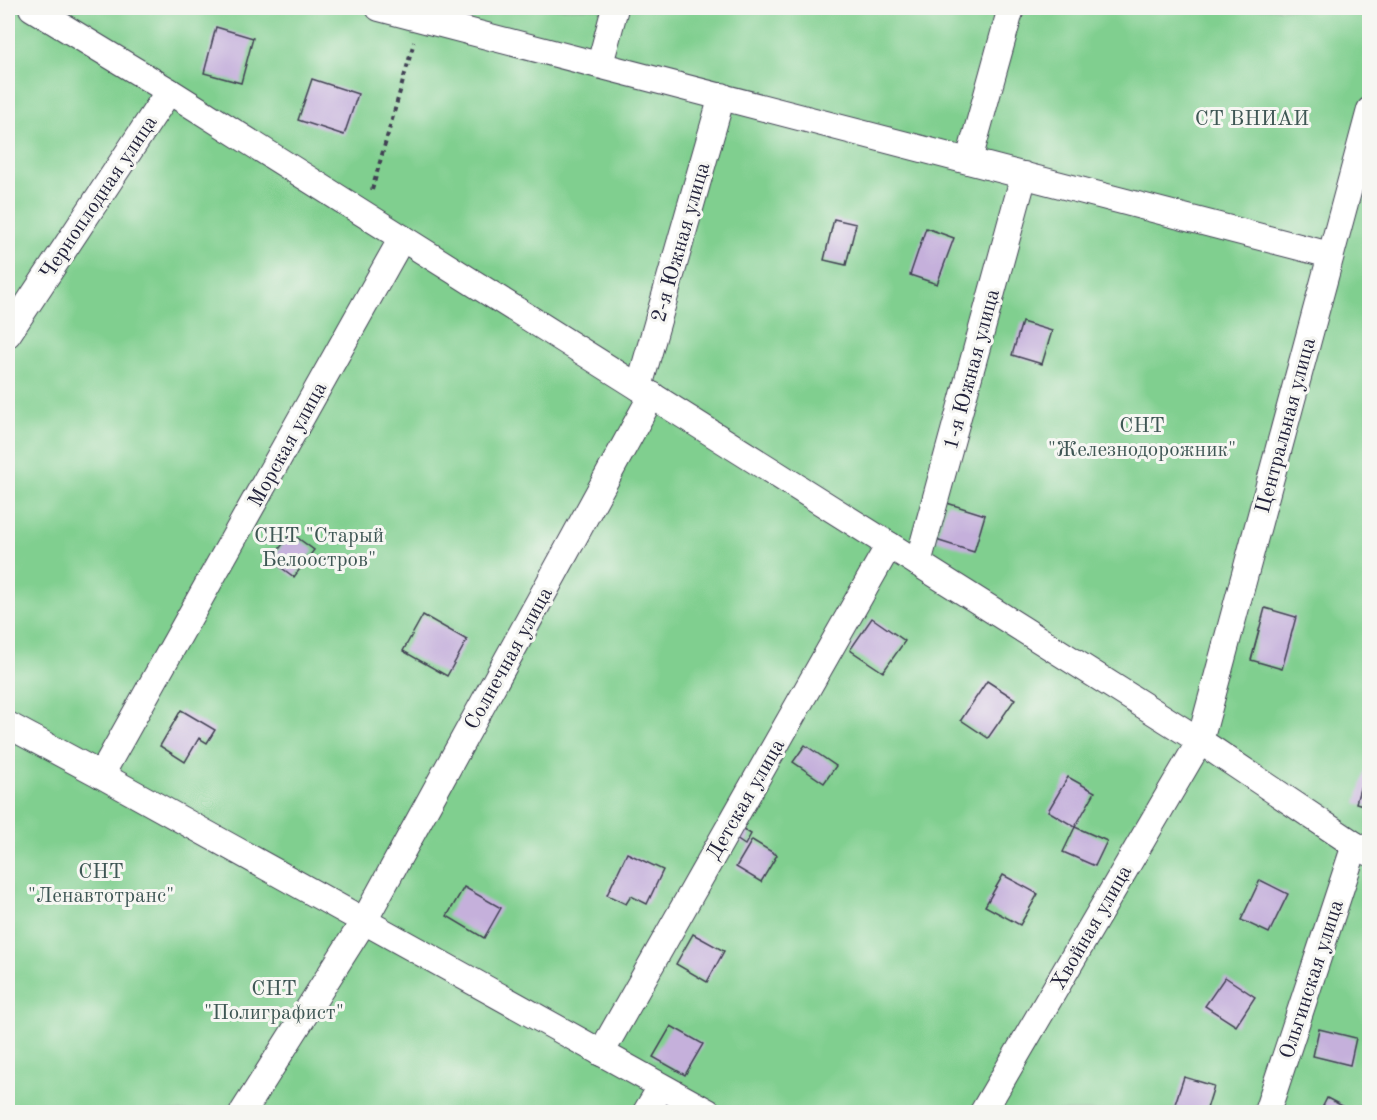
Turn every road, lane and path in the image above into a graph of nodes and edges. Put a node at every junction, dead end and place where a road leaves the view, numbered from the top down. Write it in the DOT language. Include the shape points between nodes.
graph roads {
  1 [pos="32,8"];
  2 [pos="379,8"];
  3 [pos="615,8"];
  4 [pos="1011,8"];
  5 [pos="420,18"];
  6 [pos="600,64"];
  7 [pos="169,91"];
  8 [pos="722,96"];
  9 [pos="1370,110"];
  10 [pos="969,160"];
  11 [pos="1024,175"];
  12 [pos="366,214"];
  13 [pos="402,238"];
  14 [pos="1330,255"];
  15 [pos="8,334"];
  16 [pos="646,391"];
  17 [pos="889,545"];
  18 [pos="918,563"];
  19 [pos="8,725"];
  20 [pos="1200,741"];
  21 [pos="100,775"];
  22 [pos="1362,849"];
  23 [pos="363,921"];
  24 [pos="601,1053"];
  25 [pos="661,1087"];
  26 [pos="243,1113"];
  27 [pos="646,1113"];
  28 [pos="708,1113"];
  29 [pos="983,1113"];
  30 [pos="1267,1113"];
  1 -- 7 [label="street"];
  2 -- 5 [label="street"];
  3 -- 6 [label="street"];
  4 -- 10 [label="street"];
  5 -- 6 [label="street"];
  5 -- 12 [label="path"];
  6 -- 8 [label="street"];
  7 -- 12 [label="street"];
  7 -- 15 [label="street, Черноплодная улица"];
  8 -- 10 [label="street"];
  8 -- 16 [label="street, 2-я Южная улица"];
  9 -- 14 [label="street, Центральная улица"];
  10 -- 11 [label="street"];
  11 -- 14 [label="street"];
  11 -- 18 [label="street, 1-я Южная улица"];
  12 -- 13 [label="street"];
  13 -- 16 [label="street"];
  13 -- 21 [label="street, Морская улица"];
  14 -- 20 [label="street, Центральная улица"];
  16 -- 17 [label="street"];
  16 -- 23 [label="street, Солнечная улица"];
  17 -- 18 [label="street"];
  17 -- 24 [label="street, Детская улица"];
  18 -- 20 [label="street"];
  19 -- 21 [label="street"];
  20 -- 22 [label="street"];
  20 -- 29 [label="street, Хвойная улица"];
  21 -- 23 [label="street"];
  22 -- 30 [label="street, Ольгинская улица"];
  23 -- 24 [label="street"];
  23 -- 26 [label="street, Солнечная улица"];
  24 -- 25 [label="street"];
  25 -- 27 [label="street"];
  25 -- 28 [label="street"];
}
